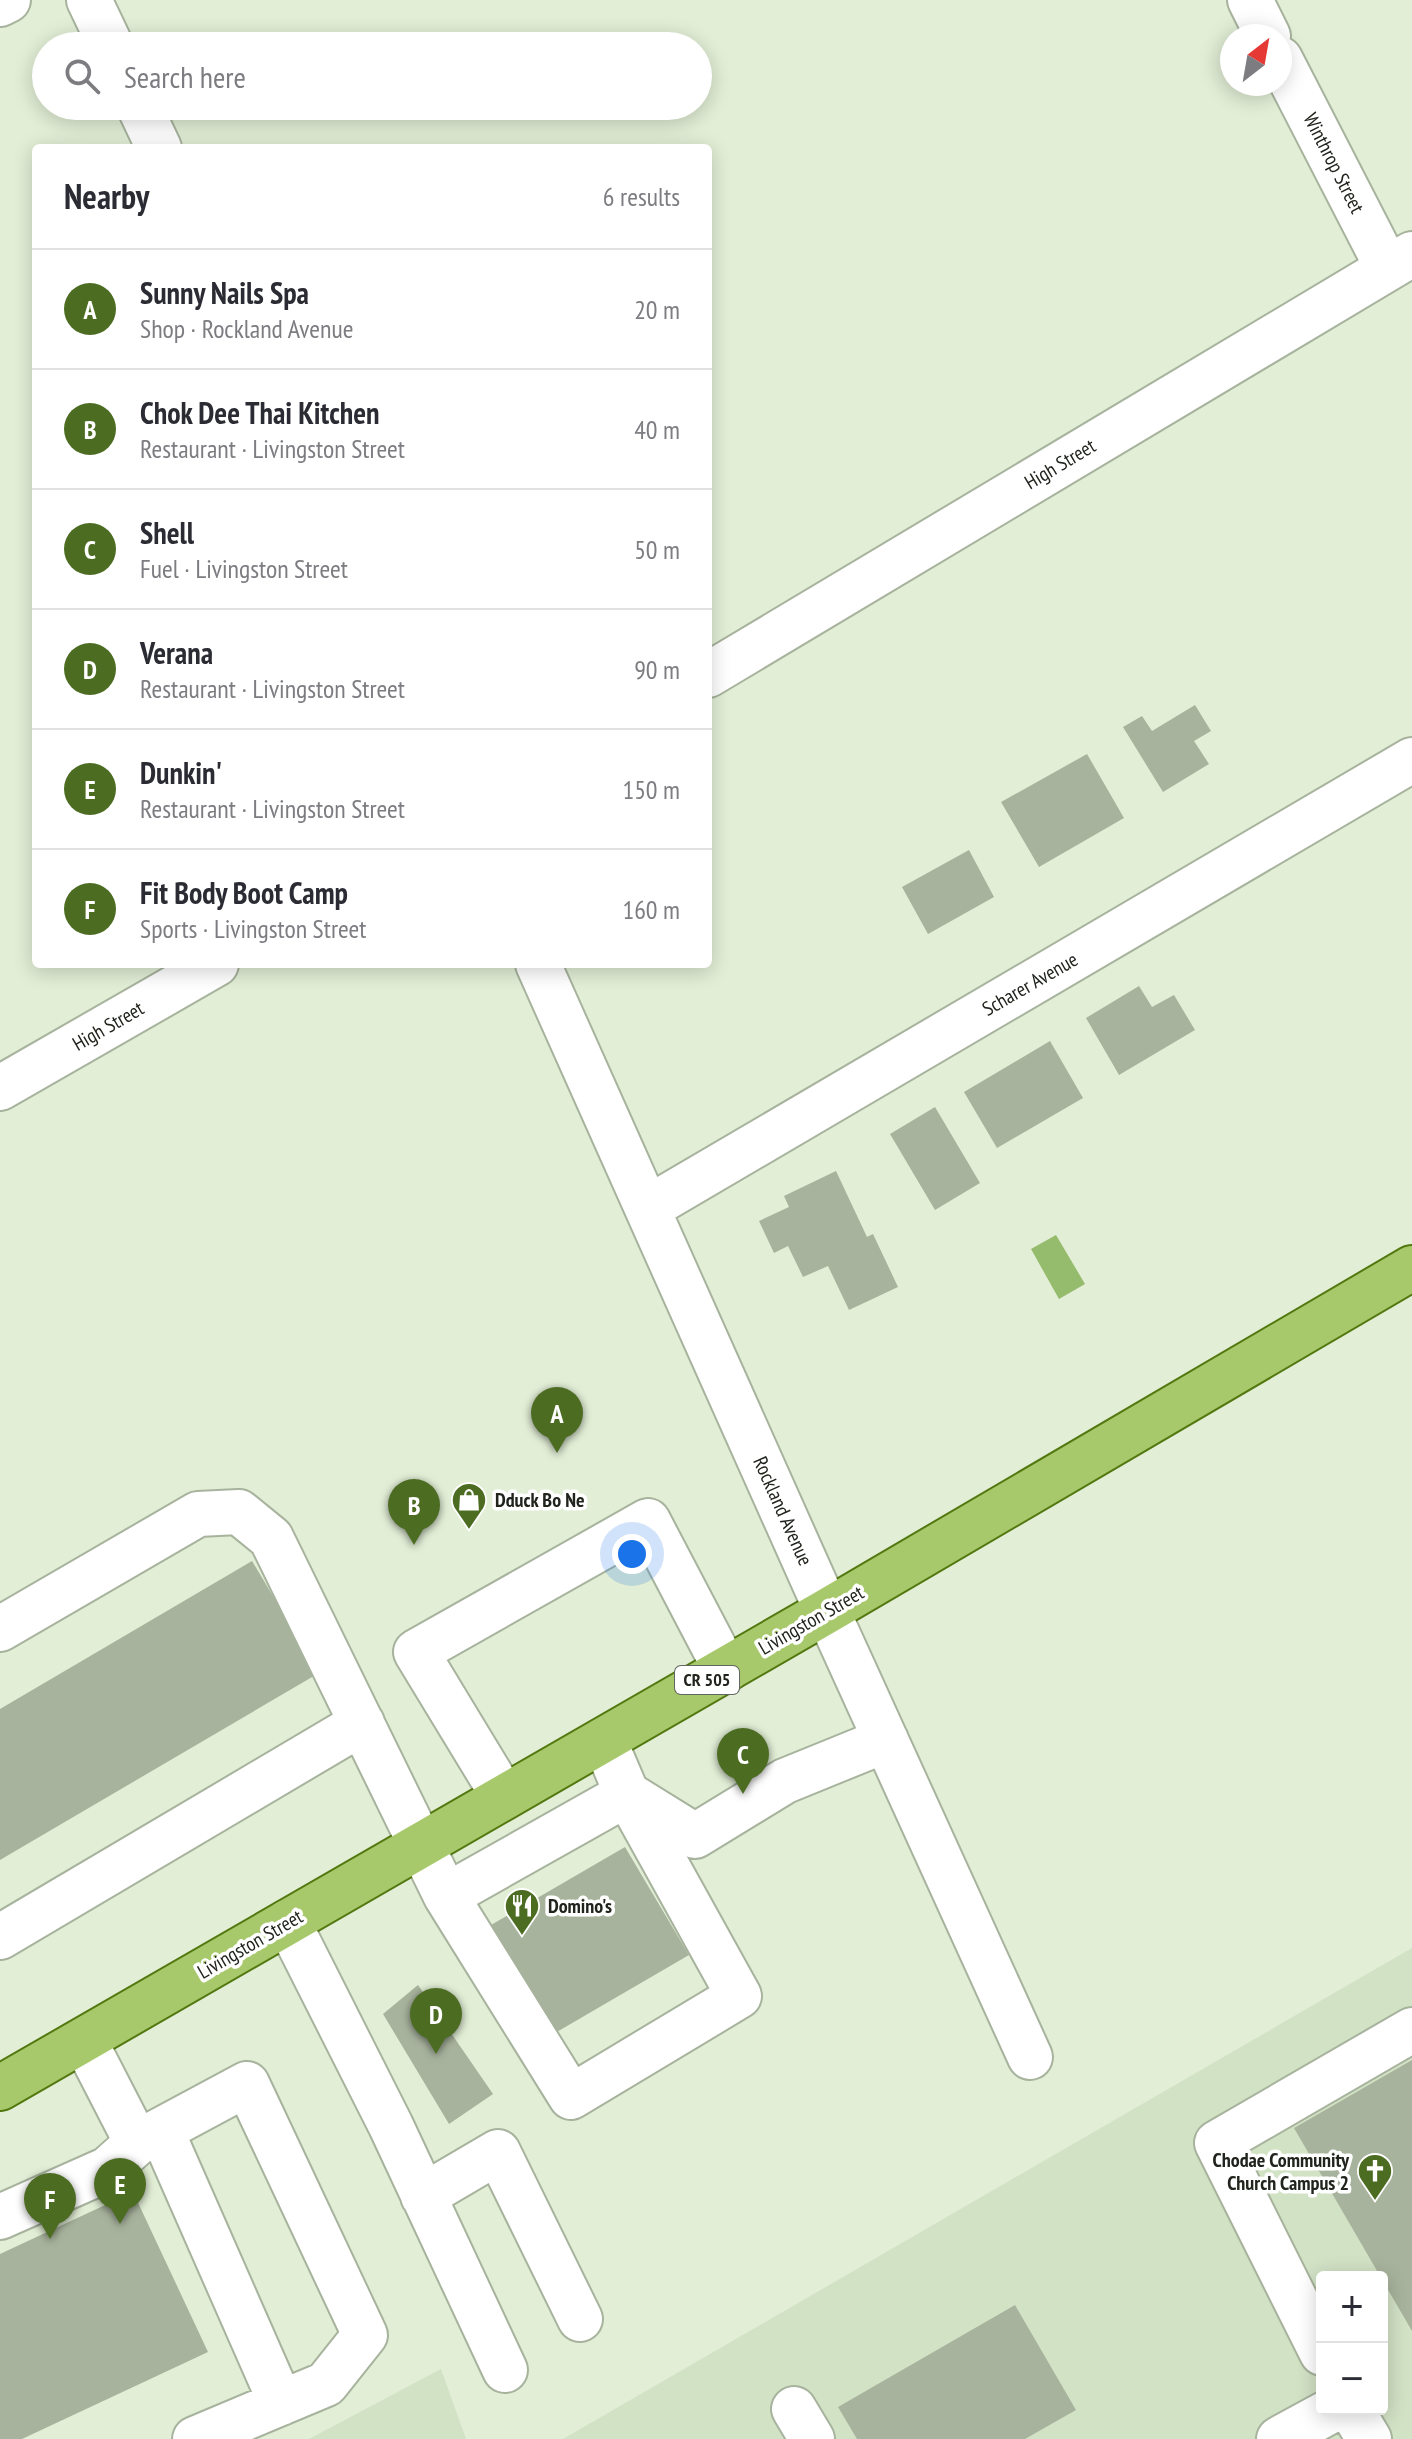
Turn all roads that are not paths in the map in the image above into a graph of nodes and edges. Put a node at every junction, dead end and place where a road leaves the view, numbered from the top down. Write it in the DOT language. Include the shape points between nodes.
graph roads {
  1 [pos="8,0"];
  2 [pos="89,0"];
  3 [pos="1250,0"];
  4 [pos="0,4"];
  5 [pos="1262,24"];
  6 [pos="104,32"];
  7 [pos="1292,79"];
  8 [pos="146,120"];
  9 [pos="157,144"];
  10 [pos="1400,261"];
  11 [pos="712,673"];
  12 [pos="1412,760"];
  13 [pos="209,968"];
  14 [pos="540,968"];
  15 [pos="0,1088"];
  16 [pos="648,1208"];
  17 [pos="1412,1268"];
  18 [pos="827,1611"];
  19 [pos="0,1629"];
  20 [pos="726,1670"];
  21 [pos="362,1723"];
  22 [pos="604,1740"];
  23 [pos="886,1740"];
  24 [pos="627,1794"];
  25 [pos="504,1797"];
  26 [pos="422,1845"];
  27 [pos="446,1896"];
  28 [pos="288,1922"];
  29 [pos="0,1937"];
  30 [pos="1412,2030"];
  31 [pos="84,2040"];
  32 [pos="1030,2057"];
  33 [pos="0,2088"];
  34 [pos="149,2137"];
  35 [pos="423,2196"];
  36 [pos="0,2217"];
  37 [pos="580,2319"];
  38 [pos="1317,2343"];
  39 [pos="505,2370"];
  40 [pos="281,2403"];
  41 [pos="1323,2415"];
  42 [pos="1355,2415"];
  43 [pos="195,2439"];
  44 [pos="1279,2439"];
  45 [pos="1369,2439"];
  1 -- 4 [label="street"];
  2 -- 6 [label="street"];
  3 -- 5 [label="street"];
  7 -- 10 [label="street, Winthrop Street"];
  8 -- 9 [label="street"];
  10 -- 11 [label="street, High Street"];
  12 -- 16 [label="street, Scharer Avenue"];
  13 -- 15 [label="street, High Street"];
  14 -- 16 [label="street, Rockland Avenue"];
  16 -- 18 [label="street, Rockland Avenue"];
  17 -- 18 [label="main road, Livingston Street / CR 505"];
  18 -- 20 [label="main road, Livingston Street / CR 505"];
  18 -- 23 [label="street, Rockland Avenue"];
  19 -- 21 [label="street" via="198,1514 239,1512 271,1538"];
  20 -- 22 [label="main road, Livingston Street / CR 505"];
  20 -- 25 [label="street" via="648,1521 416,1652"];
  21 -- 26 [label="street"];
  21 -- 29 [label="street"];
  22 -- 24 [label="street"];
  22 -- 25 [label="main road, Livingston Street / CR 505"];
  23 -- 24 [label="street" via="785,1781 695,1836"];
  23 -- 32 [label="street, Rockland Avenue"];
  24 -- 27 [label="street"];
  24 -- 27 [label="street" via="739,1996 571,2097"];
  25 -- 26 [label="main road, Livingston Street / CR 505"];
  26 -- 27 [label="street"];
  26 -- 28 [label="main road, Livingston Street / CR 505"];
  28 -- 31 [label="main road, Livingston Street / CR 505"];
  28 -- 35 [label="street"];
  30 -- 38 [label="street" via="1217,2143"];
  31 -- 33 [label="main road, Livingston Street / CR 505"];
  31 -- 34 [label="street"];
  34 -- 36 [label="street" via="108,2169"];
  34 -- 40 [label="street"];
  34 -- 40 [label="street" via="247,2084 365,2335 326,2384"];
  35 -- 37 [label="street" via="498,2152"];
  35 -- 39 [label="street"];
  40 -- 43 [label="street"];
  41 -- 44 [label="street"];
  42 -- 45 [label="street"];
}
